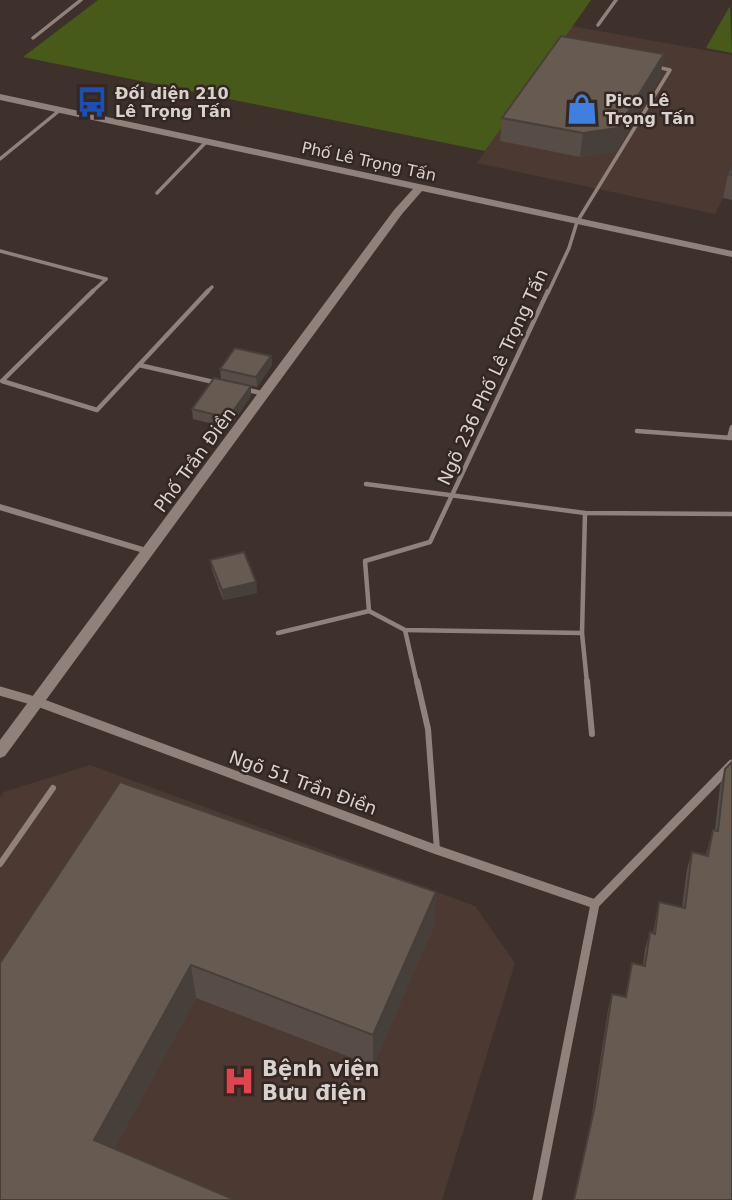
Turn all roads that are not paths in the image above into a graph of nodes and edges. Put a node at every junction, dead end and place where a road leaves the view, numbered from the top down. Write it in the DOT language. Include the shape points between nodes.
graph roads {
  1 [pos="81,0"];
  2 [pos="616,0"];
  3 [pos="598,24"];
  4 [pos="33,38"];
  5 [pos="644,65"];
  6 [pos="0,97"];
  7 [pos="60,110"];
  8 [pos="207,141"];
  9 [pos="0,159"];
  10 [pos="419,188"];
  11 [pos="157,193"];
  12 [pos="576,222"];
  13 [pos="0,251"];
  14 [pos="732,254"];
  15 [pos="212,287"];
  16 [pos="139,365"];
  17 [pos="228,385"];
  18 [pos="240,388"];
  19 [pos="265,394"];
  20 [pos="732,426"];
  21 [pos="637,431"];
  22 [pos="730,438"];
  23 [pos="366,484"];
  24 [pos="452,494"];
  25 [pos="0,507"];
  26 [pos="585,513"];
  27 [pos="732,514"];
  28 [pos="149,552"];
  29 [pos="369,611"];
  30 [pos="405,630"];
  31 [pos="278,633"];
  32 [pos="582,633"];
  33 [pos="0,691"];
  34 [pos="38,702"];
  35 [pos="593,734"];
  36 [pos="0,752"];
  37 [pos="732,764"];
  38 [pos="52,788"];
  39 [pos="437,850"];
  40 [pos="0,864"];
  41 [pos="595,904"];
  42 [pos="537,1200"];
  1 -- 4 [label="lane"];
  2 -- 3 [label="lane"];
  5 -- 12 [label="lane, Ngõ 236 Phố Lê Trọng Tấn" via="670,70"];
  6 -- 7 [label="main road, Phố Lê Trọng Tấn"];
  7 -- 8 [label="main road, Phố Lê Trọng Tấn"];
  7 -- 9 [label="lane"];
  8 -- 10 [label="main road, Phố Lê Trọng Tấn"];
  8 -- 11 [label="lane"];
  10 -- 12 [label="main road, Phố Lê Trọng Tấn"];
  10 -- 19 [label="main road, Phố Trần Điền"];
  12 -- 14 [label="main road, Phố Lê Trọng Tấn"];
  12 -- 24 [label="lane, Ngõ 236 Phố Lê Trọng Tấn" via="569,248"];
  13 -- 16 [label="lane" via="106,279 2,381 97,410"];
  15 -- 16 [label="lane"];
  16 -- 17 [label="lane"];
  18 -- 19 [label="lane"];
  19 -- 28 [label="main road, Phố Trần Điền"];
  20 -- 22 [label="lane"];
  21 -- 22 [label="lane"];
  23 -- 24 [label="lane"];
  24 -- 26 [label="lane"];
  24 -- 29 [label="lane, Ngõ 236 Phố Lê Trọng Tấn" via="430,542 365,561"];
  25 -- 28 [label="street"];
  26 -- 27 [label="lane"];
  26 -- 32 [label="lane"];
  28 -- 34 [label="main road, Phố Trần Điền"];
  29 -- 30 [label="lane"];
  29 -- 31 [label="lane"];
  30 -- 32 [label="lane"];
  30 -- 39 [label="lane" via="428,729"];
  32 -- 35 [label="lane"];
  33 -- 34 [label="street, Ngõ 51 Trần Điền"];
  34 -- 36 [label="main road, Phố Trần Điền"];
  34 -- 39 [label="street, Ngõ 51 Trần Điền"];
  37 -- 41 [label="street"];
  38 -- 40 [label="lane"];
  39 -- 41 [label="street, Ngõ 51 Trần Điền"];
  41 -- 42 [label="street"];
}
